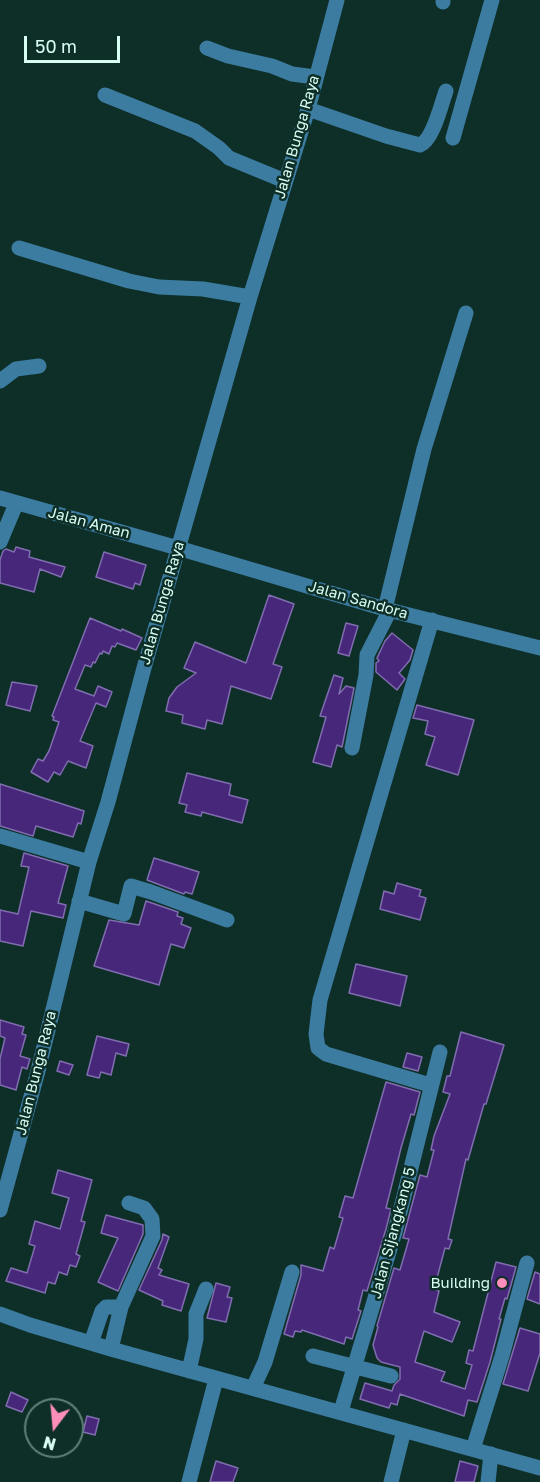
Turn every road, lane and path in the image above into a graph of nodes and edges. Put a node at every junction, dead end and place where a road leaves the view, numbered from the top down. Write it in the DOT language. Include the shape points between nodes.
graph roads {
  1 [pos="337,0"];
  2 [pos="492,0"];
  3 [pos="207,48"];
  4 [pos="315,77"];
  5 [pos="446,91"];
  6 [pos="105,95"];
  7 [pos="308,109"];
  8 [pos="453,138"];
  9 [pos="285,181"];
  10 [pos="19,248"];
  11 [pos="250,297"];
  12 [pos="466,313"];
  13 [pos="39,366"];
  14 [pos="0,381"];
  15 [pos="0,498"];
  16 [pos="16,504"];
  17 [pos="0,542"];
  18 [pos="178,548"];
  19 [pos="388,610"];
  20 [pos="432,620"];
  21 [pos="539,645"];
  22 [pos="352,748"];
  23 [pos="0,836"];
  24 [pos="89,862"];
  25 [pos="79,901"];
  26 [pos="227,920"];
  27 [pos="440,1052"];
  28 [pos="430,1085"];
  29 [pos="129,1203"];
  30 [pos="0,1210"];
  31 [pos="527,1263"];
  32 [pos="292,1272"];
  33 [pos="206,1289"];
  34 [pos="121,1307"];
  35 [pos="0,1314"];
  36 [pos="91,1343"];
  37 [pos="111,1349"];
  38 [pos="313,1356"];
  39 [pos="356,1366"];
  40 [pos="189,1371"];
  41 [pos="391,1376"];
  42 [pos="216,1378"];
  43 [pos="253,1389"];
  44 [pos="341,1412"];
  45 [pos="404,1430"];
  46 [pos="474,1449"];
  47 [pos="491,1454"];
  48 [pos="540,1468"];
  49 [pos="189,1482"];
  50 [pos="391,1482"];
  51 [pos="488,1482"];
  1 -- 4 [label="street, Jalan Bunga Raya"];
  2 -- 8 [label="street"];
  3 -- 4 [label="street" via="228,57"];
  4 -- 7 [label="street, Jalan Bunga Raya"];
  5 -- 7 [label="street" via="429,137 420,145"];
  6 -- 9 [label="street" via="195,131 229,158"];
  7 -- 9 [label="street, Jalan Bunga Raya"];
  9 -- 11 [label="street, Jalan Bunga Raya"];
  10 -- 11 [label="street" via="129,281"];
  11 -- 18 [label="street, Jalan Bunga Raya"];
  12 -- 19 [label="street" via="424,449"];
  13 -- 14 [label="street" via="16,369"];
  15 -- 16 [label="street, Jalan Aman"];
  16 -- 17 [label="street"];
  16 -- 18 [label="street, Jalan Aman"];
  18 -- 19 [label="street, Jalan Sandora"];
  18 -- 24 [label="street, Jalan Bunga Raya"];
  19 -- 20 [label="street, Jalan Sandora"];
  19 -- 22 [label="street" via="367,656"];
  20 -- 21 [label="street, Jalan Sandora"];
  20 -- 28 [label="street" via="320,1000 316,1034 318,1048 326,1054"];
  23 -- 24 [label="street"];
  24 -- 25 [label="street, Jalan Bunga Raya"];
  25 -- 26 [label="street" via="124,914 131,886"];
  25 -- 30 [label="street, Jalan Bunga Raya"];
  27 -- 28 [label="street, Jalan Sijangkang 5"];
  28 -- 39 [label="street, Jalan Sijangkang 5" via="395,1232"];
  29 -- 34 [label="street" via="144,1208 152,1219 153,1236"];
  31 -- 46 [label="street"];
  32 -- 43 [label="street"];
  33 -- 40 [label="street" via="196,1314 196,1339"];
  34 -- 36 [label="street" via="106,1307 102,1311"];
  34 -- 37 [label="street"];
  35 -- 36 [label="street"];
  36 -- 37 [label="street"];
  37 -- 40 [label="street"];
  38 -- 39 [label="street"];
  39 -- 41 [label="street"];
  39 -- 44 [label="street, Jalan Sijangkang 5"];
  40 -- 42 [label="street"];
  42 -- 43 [label="street"];
  42 -- 49 [label="street"];
  43 -- 44 [label="street"];
  44 -- 45 [label="street"];
  45 -- 46 [label="street"];
  45 -- 50 [label="street"];
  46 -- 47 [label="street"];
  47 -- 48 [label="street"];
  47 -- 51 [label="street"];
}
